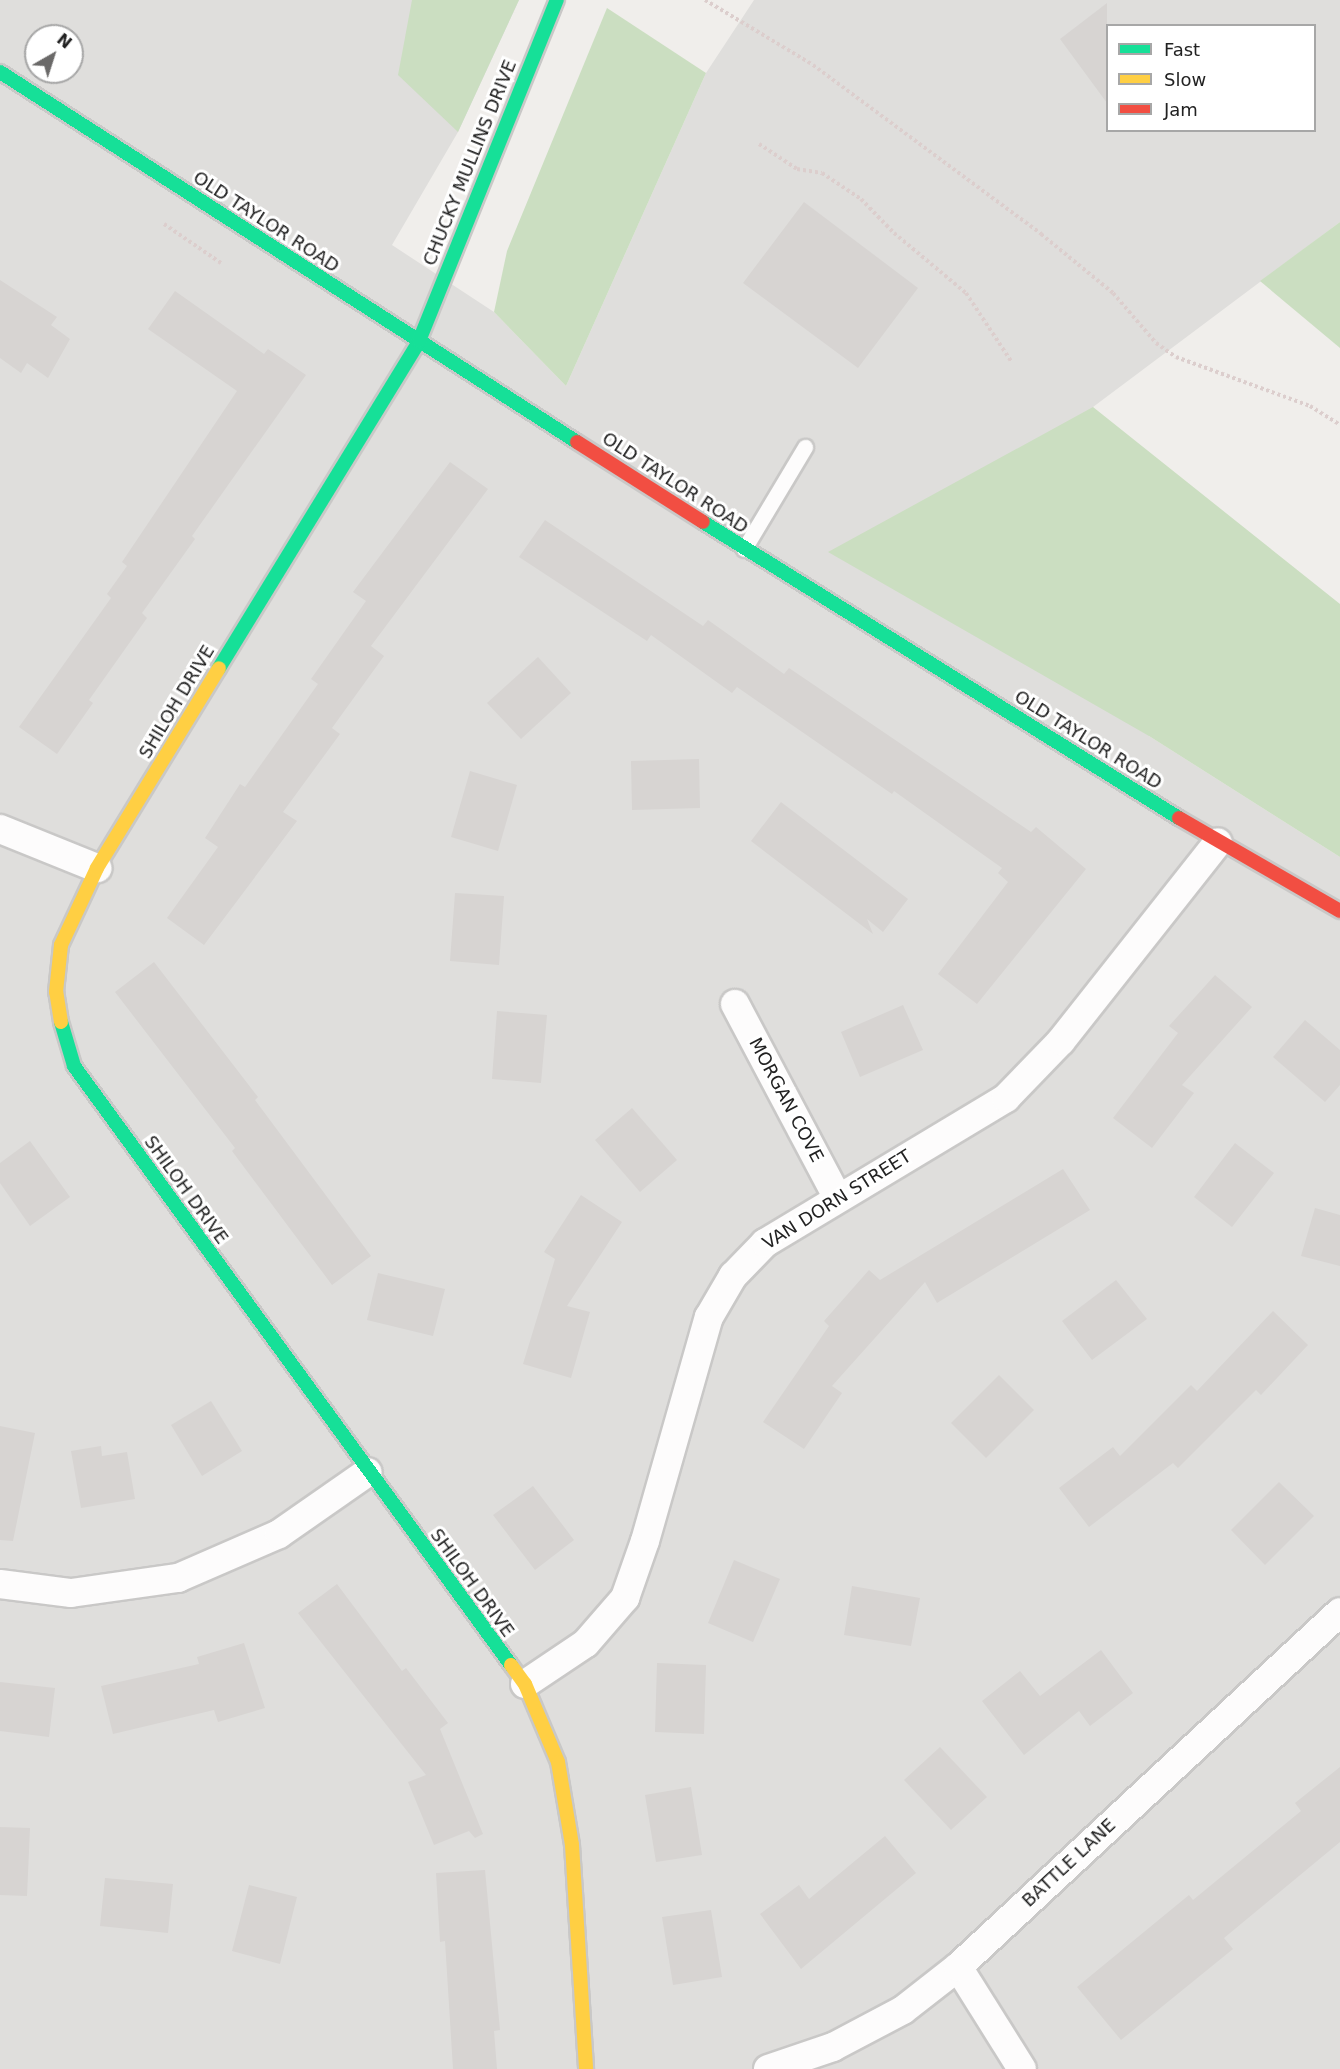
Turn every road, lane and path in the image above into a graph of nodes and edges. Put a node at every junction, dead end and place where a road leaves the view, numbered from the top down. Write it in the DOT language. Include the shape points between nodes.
graph roads {
  1 [pos="557,0"];
  2 [pos="705,0"];
  3 [pos="0,72"];
  4 [pos="759,144"];
  5 [pos="164,224"];
  6 [pos="222,263"];
  7 [pos="419,341"];
  8 [pos="1011,361"];
  9 [pos="1340,425"];
  10 [pos="805,447"];
  11 [pos="744,549"];
  12 [pos="0,829"];
  13 [pos="1218,842"];
  14 [pos="97,868"];
  15 [pos="1340,911"];
  16 [pos="735,1004"];
  17 [pos="837,1197"];
  18 [pos="368,1472"];
  19 [pos="0,1584"];
  20 [pos="1340,1612"];
  21 [pos="525,1684"];
  22 [pos="958,1967"];
  23 [pos="586,2069"];
  24 [pos="768,2069"];
  25 [pos="1022,2069"];
  1 -- 7 [label="street, CHUCKY MULLINS DRIVE"];
  2 -- 9 [label="path" via="813,65 1022,219 1113,293 1156,343 1176,357 1310,406"];
  3 -- 7 [label="street, OLD TAYLOR ROAD"];
  4 -- 8 [label="path" via="797,169 822,173 861,199 894,233 966,293"];
  5 -- 6 [label="path"];
  7 -- 11 [label="street, OLD TAYLOR ROAD"];
  7 -- 14 [label="street, SHILOH DRIVE"];
  10 -- 11 [label="lane"];
  11 -- 13 [label="street, OLD TAYLOR ROAD"];
  12 -- 14 [label="street"];
  13 -- 15 [label="street, OLD TAYLOR ROAD"];
  13 -- 17 [label="street, VAN DORN STREET" via="1065,1037 1006,1098"];
  14 -- 18 [label="street, SHILOH DRIVE" via="62,945 56,992 62,1030 74,1066"];
  16 -- 17 [label="street, MORGAN COVE"];
  17 -- 21 [label="street, VAN DORN STREET" via="765,1243 733,1276 709,1317 625,1598 586,1643"];
  18 -- 19 [label="street" via="279,1534 178,1578 70,1593"];
  18 -- 21 [label="street, SHILOH DRIVE"];
  20 -- 22 [label="street, BATTLE LANE"];
  21 -- 23 [label="street, SHILOH DRIVE" via="558,1762 572,1845"];
  22 -- 24 [label="street, BATTLE LANE" via="903,2010 833,2047"];
  22 -- 25 [label="street"];
}
